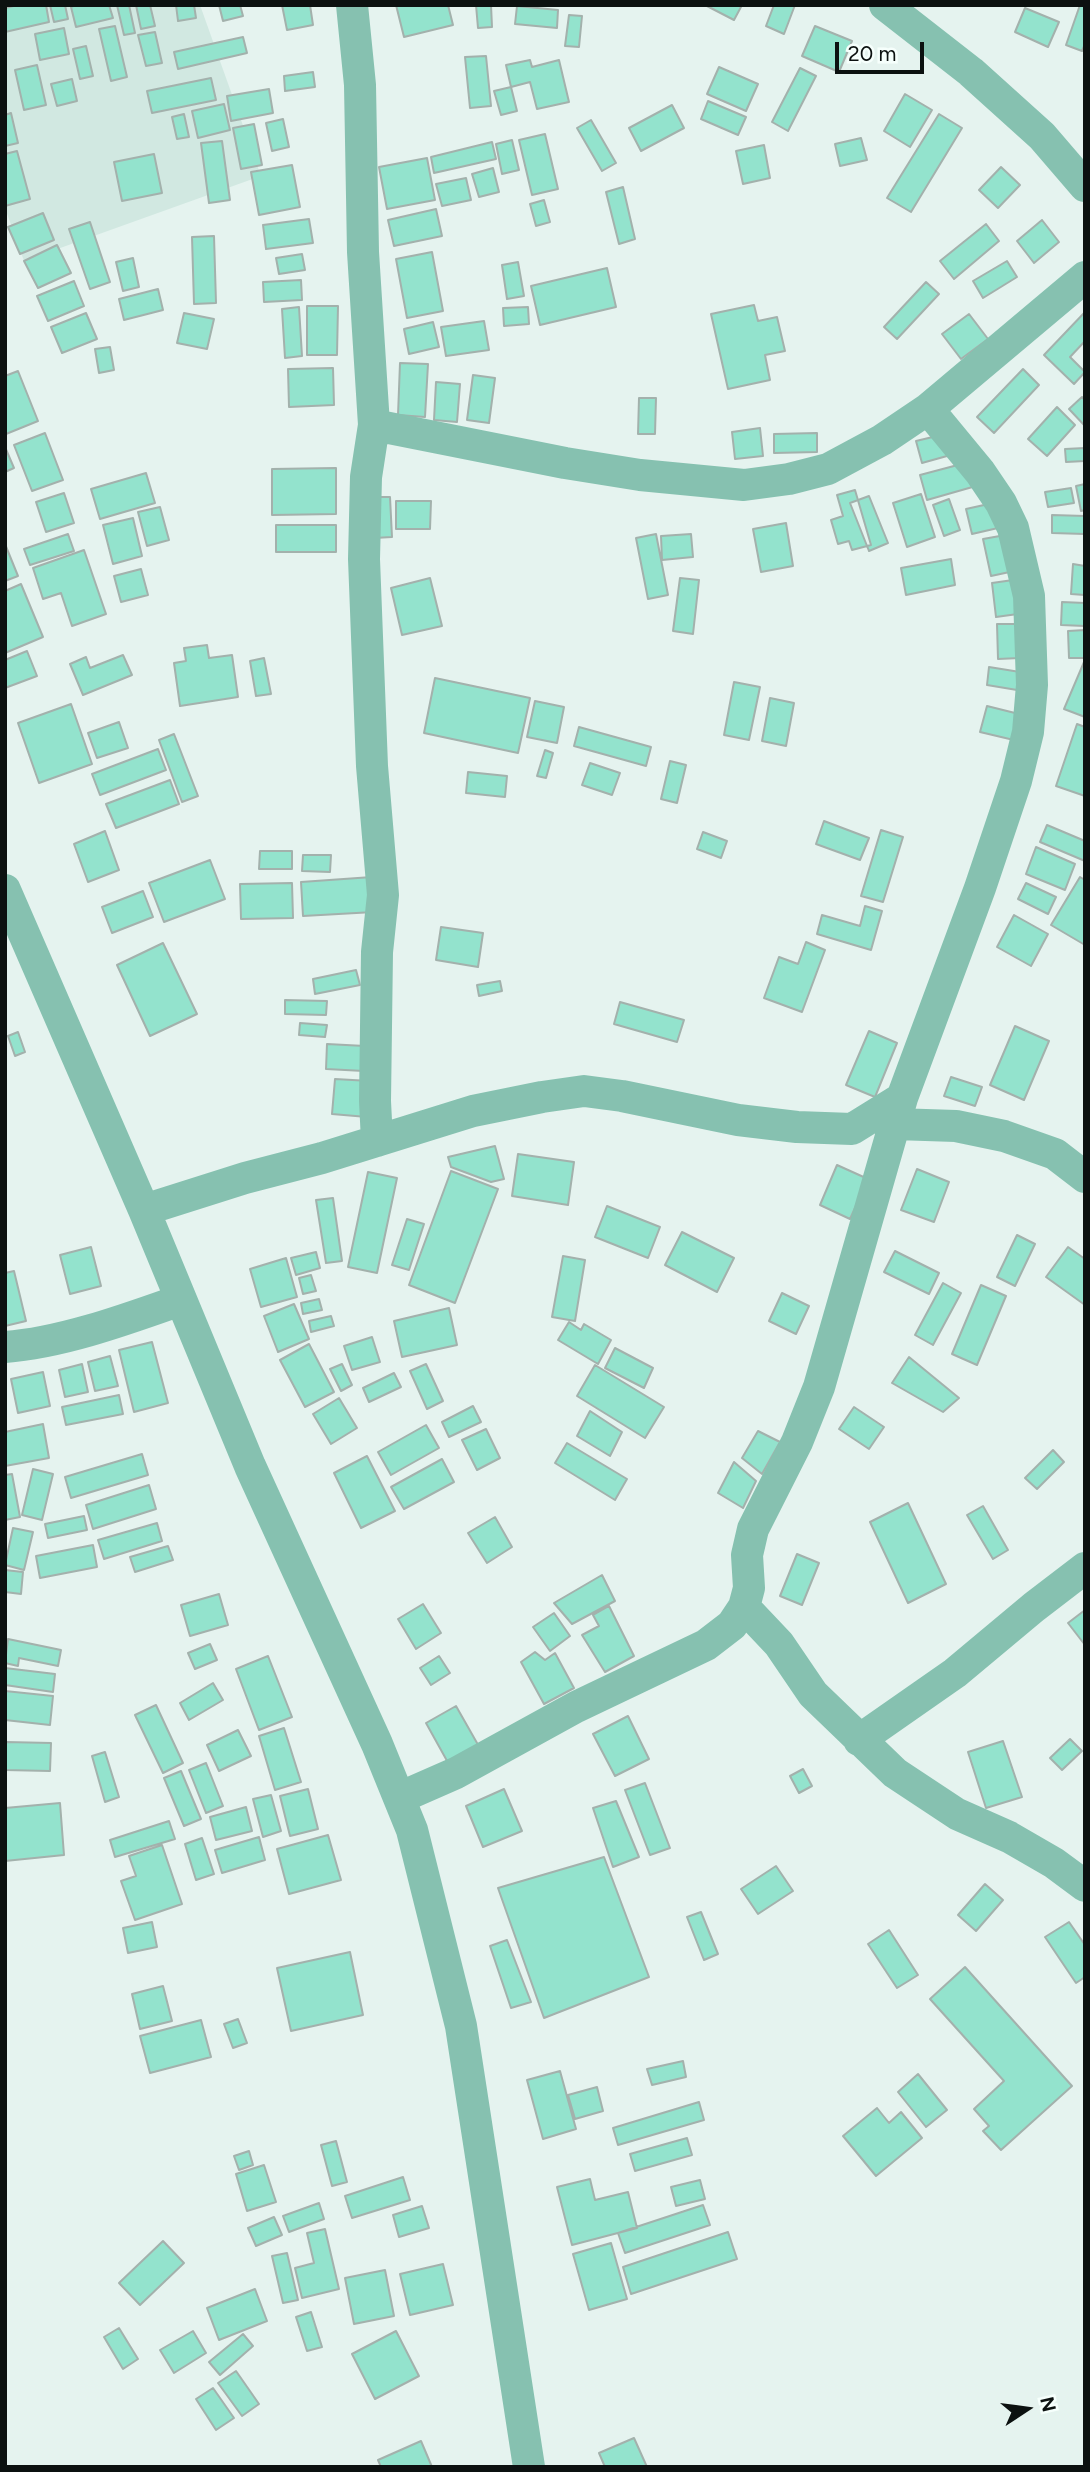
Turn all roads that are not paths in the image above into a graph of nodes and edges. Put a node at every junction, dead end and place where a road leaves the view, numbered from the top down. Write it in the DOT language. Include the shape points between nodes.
graph roads {
  1 [pos="352,5"];
  2 [pos="885,5"];
  3 [pos="1085,186"];
  4 [pos="1085,277"];
  5 [pos="929,409"];
  6 [pos="374,425"];
  7 [pos="5,890"];
  8 [pos="899,1111"];
  9 [pos="852,1129"];
  10 [pos="377,1141"];
  11 [pos="881,1172"];
  12 [pos="1085,1177"];
  13 [pos="144,1210"];
  14 [pos="181,1300"];
  15 [pos="5,1347"];
  16 [pos="1085,1568"];
  17 [pos="744,1607"];
  18 [pos="859,1740"];
  19 [pos="399,1798"];
  20 [pos="1085,1886"];
  21 [pos="529,2467"];
  1 -- 6 [label="street" via="360,85 363,252"];
  2 -- 3 [label="street" via="971,72 1042,136"];
  4 -- 5 [label="street"];
  5 -- 6 [label="street" via="828,469 744,485 577,466"];
  5 -- 8 [label="street" via="980,472 1013,528 1029,596 1032,685 1028,732 1016,781"];
  6 -- 10 [label="street" via="366,477 364,559 372,766 383,895 377,952"];
  7 -- 13 [label="street"];
  8 -- 9 [label="street"];
  8 -- 11 [label="street"];
  8 -- 12 [label="street" via="1004,1136 1055,1154"];
  9 -- 10 [label="street" via="738,1120 584,1091 473,1111"];
  9 -- 11 [label="street"];
  10 -- 13 [label="street"];
  11 -- 17 [label="street" via="819,1387 753,1529 747,1555 750,1588"];
  13 -- 14 [label="street"];
  14 -- 15 [label="street" via="76,1333"];
  14 -- 19 [label="street"];
  16 -- 18 [label="street" via="955,1673"];
  17 -- 18 [label="street" via="779,1644 813,1694"];
  17 -- 19 [label="street" via="732,1625 706,1644"];
  18 -- 20 [label="street" via="895,1773 957,1814 1009,1837"];
  19 -- 21 [label="street" via="412,1830 461,2026"];
}
